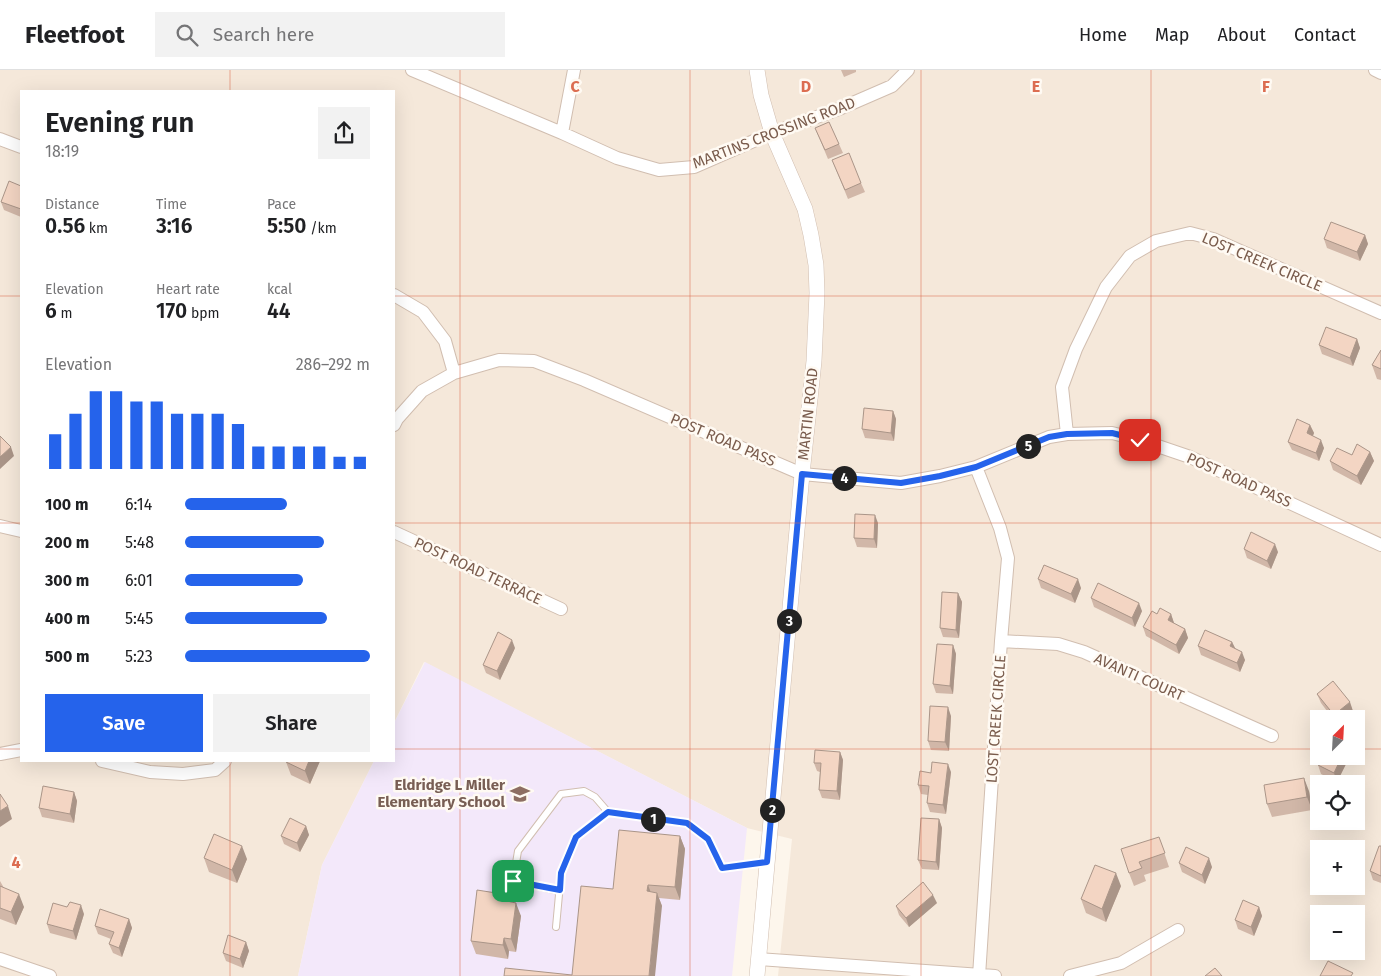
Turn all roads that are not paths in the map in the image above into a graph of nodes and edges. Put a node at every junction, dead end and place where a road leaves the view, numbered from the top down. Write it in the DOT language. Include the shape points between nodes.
graph roads {
  1 [pos="412,70"];
  2 [pos="574,70"];
  3 [pos="757,70"];
  4 [pos="908,70"];
  5 [pos="1375,70"];
  6 [pos="1381,73"];
  7 [pos="562,133"];
  8 [pos="772,133"];
  9 [pos="0,139"];
  10 [pos="20,147"];
  11 [pos="395,296"];
  12 [pos="1381,313"];
  13 [pos="454,373"];
  14 [pos="395,423"];
  15 [pos="1067,434"];
  16 [pos="976,467"];
  17 [pos="802,474"];
  18 [pos="0,526"];
  19 [pos="20,531"];
  20 [pos="395,532"];
  21 [pos="1381,545"];
  22 [pos="561,610"];
  23 [pos="1001,641"];
  24 [pos="1272,736"];
  25 [pos="20,750"];
  26 [pos="0,754"];
  27 [pos="106,762"];
  28 [pos="225,762"];
  29 [pos="608,812"];
  30 [pos="767,862"];
  31 [pos="560,890"];
  32 [pos="556,927"];
  33 [pos="1178,930"];
  34 [pos="759,959"];
  35 [pos="0,960"];
  36 [pos="979,975"];
  37 [pos="50,976"];
  38 [pos="757,976"];
  39 [pos="995,976"];
  40 [pos="1070,976"];
  1 -- 7 [label="street, MARTINS CROSSING ROAD"];
  2 -- 7 [label="street"];
  3 -- 8 [label="street, MARTIN ROAD"];
  4 -- 8 [label="street, MARTINS CROSSING ROAD" via="892,86"];
  5 -- 6 [label="street"];
  7 -- 8 [label="street, MARTINS CROSSING ROAD" via="617,158 659,170 694,167"];
  8 -- 17 [label="street, MARTIN ROAD" via="805,209 816,264 814,361"];
  9 -- 10 [label="street"];
  11 -- 13 [label="street" via="423,312 446,341"];
  12 -- 15 [label="street, LOST CREEK CIRCLE" via="1213,239 1190,233 1156,240 1130,256 1106,287 1076,349 1062,387"];
  13 -- 14 [label="street, POST ROAD PASS" via="422,391"];
  13 -- 17 [label="street, POST ROAD PASS" via="499,360 534,361"];
  15 -- 16 [label="street, POST ROAD PASS" via="1049,437"];
  15 -- 21 [label="street, POST ROAD PASS" via="1112,433 1190,457"];
  16 -- 17 [label="street, POST ROAD PASS" via="901,483"];
  16 -- 23 [label="street, LOST CREEK CIRCLE" via="1008,558"];
  17 -- 30 [label="street, MARTIN ROAD"];
  18 -- 19 [label="street"];
  20 -- 22 [label="street, POST ROAD TERRACE"];
  23 -- 24 [label="street, AVANTI COURT" via="1058,644 1084,652"];
  23 -- 36 [label="street, LOST CREEK CIRCLE"];
  25 -- 26 [label="street"];
  27 -- 28 [label="street" via="150,772 183,774 215,770"];
  29 -- 30 [label="lane" via="687,823 708,839 722,868"];
  29 -- 31 [label="lane" via="576,837 561,873"];
  29 -- 31 [label="lane" via="595,797 584,791 561,794 518,851 513,881"];
  30 -- 34 [label="street, MARTIN ROAD"];
  31 -- 32 [label="lane"];
  33 -- 40 [label="street" via="1121,963"];
  34 -- 36 [label="street"];
  34 -- 38 [label="street, MARTIN ROAD"];
  35 -- 37 [label="street"];
  36 -- 39 [label="street"];
}
